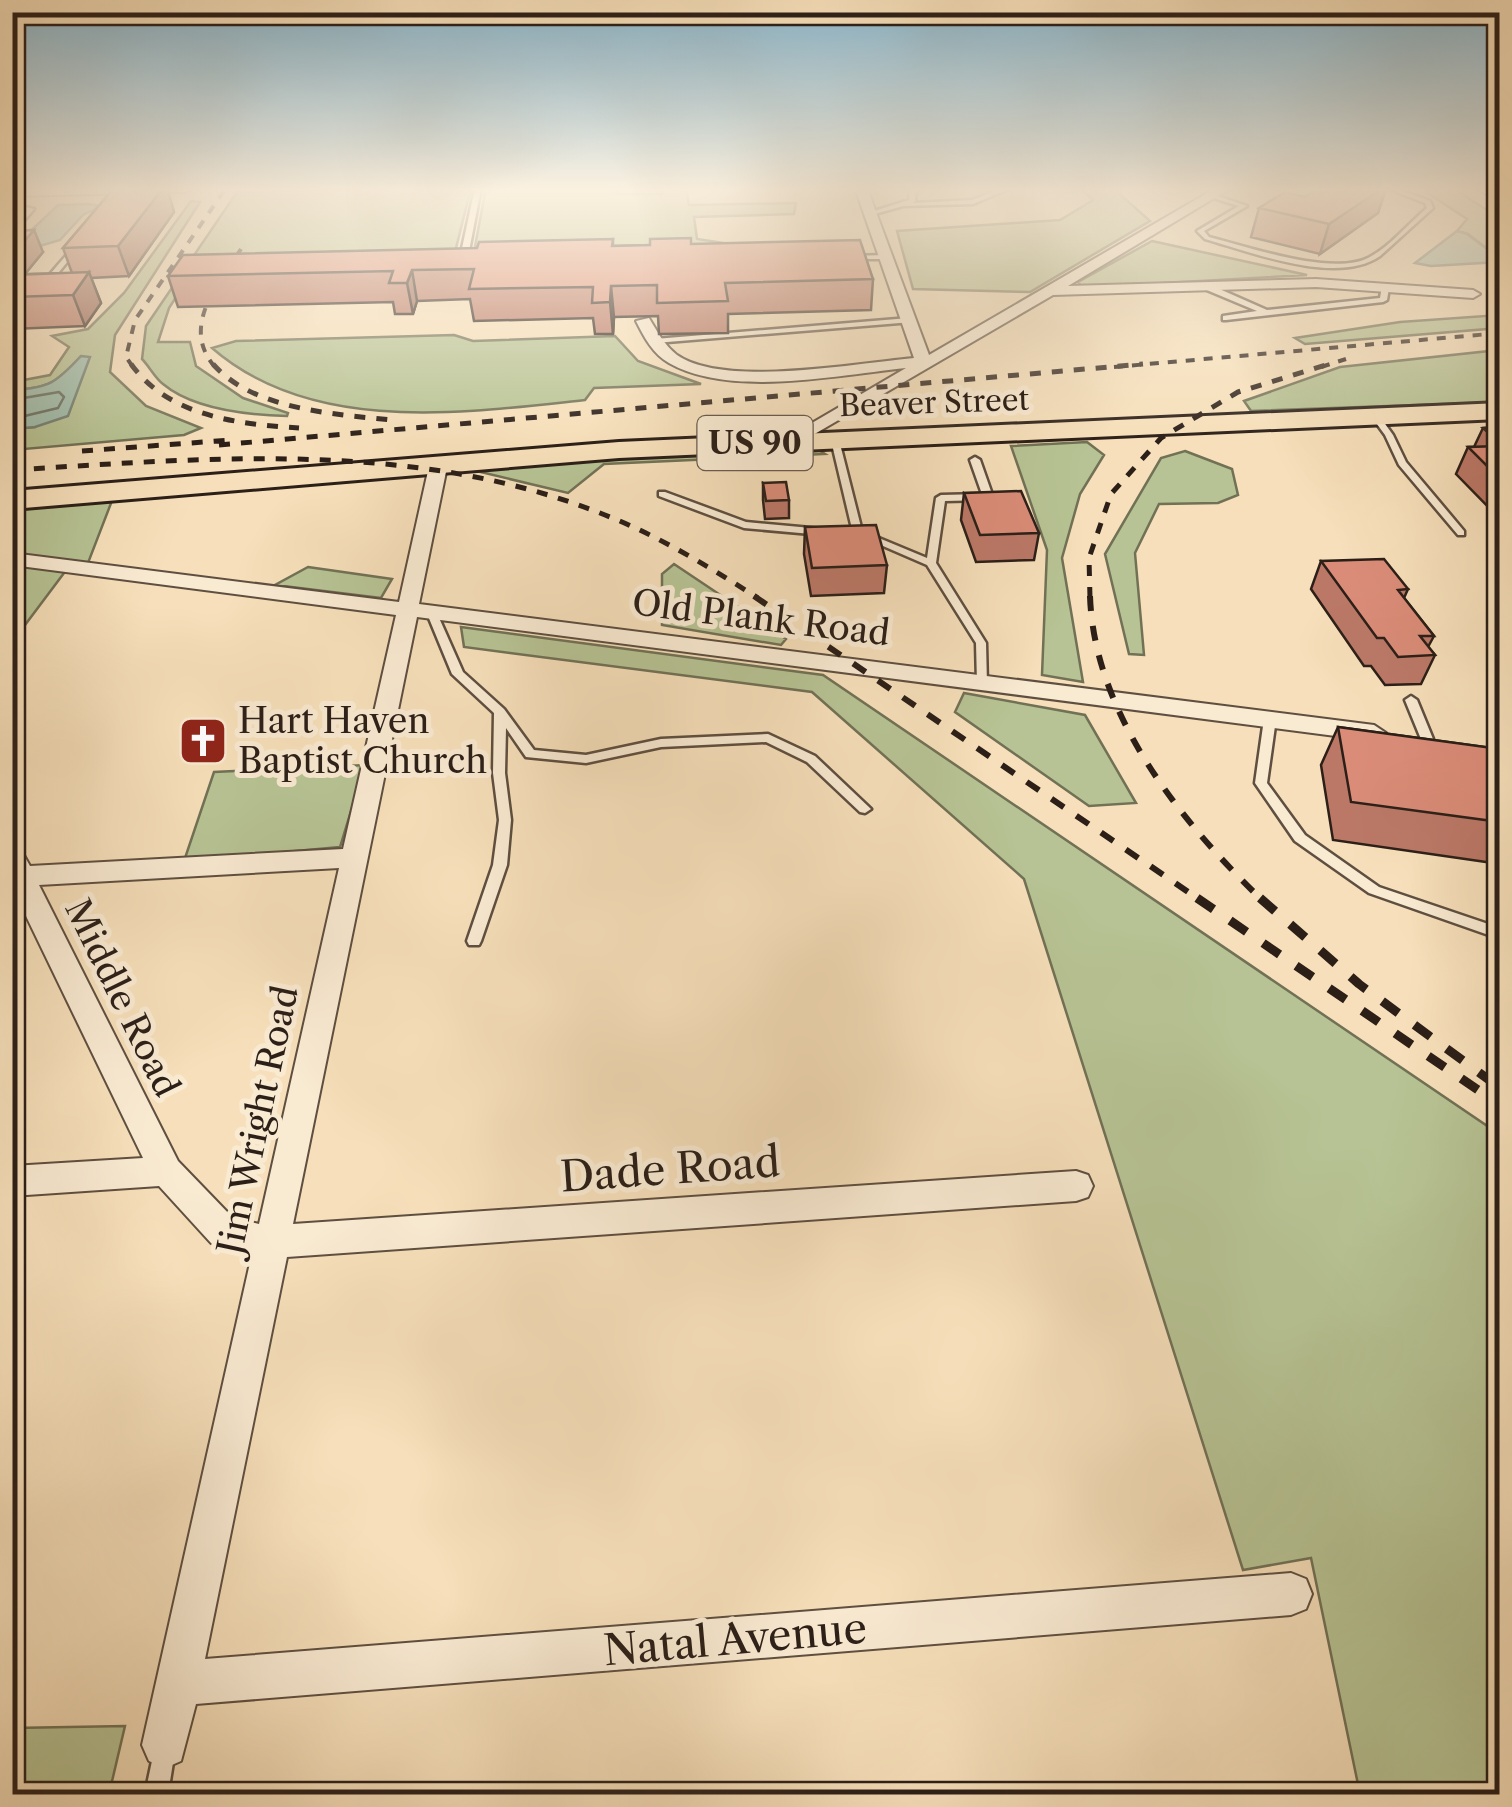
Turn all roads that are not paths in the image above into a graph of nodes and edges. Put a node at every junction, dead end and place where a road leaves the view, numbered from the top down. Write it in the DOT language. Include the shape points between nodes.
graph roads {
  1 [pos="56,272"];
  2 [pos="892,272"];
  3 [pos="1081,272"];
  4 [pos="1204,286"];
  5 [pos="1385,288"];
  6 [pos="1048,292"];
  7 [pos="1472,294"];
  8 [pos="50,297"];
  9 [pos="12,298"];
  10 [pos="34,298"];
  11 [pos="1266,312"];
  12 [pos="1226,318"];
  13 [pos="909,320"];
  14 [pos="644,321"];
  15 [pos="654,341"];
  16 [pos="923,362"];
  17 [pos="1500,411"];
  18 [pos="1374,416"];
  19 [pos="835,440"];
  20 [pos="794,442"];
  21 [pos="975,460"];
  22 [pos="439,462"];
  23 [pos="662,494"];
  24 [pos="12,500"];
  25 [pos="858,533"];
  26 [pos="1462,533"];
  27 [pos="12,559"];
  28 [pos="930,563"];
  29 [pos="420,610"];
  30 [pos="983,683"];
  31 [pos="1411,700"];
  32 [pos="500,712"];
  33 [pos="1270,720"];
  34 [pos="1417,738"];
  35 [pos="866,809"];
  36 [pos="354,858"];
  37 [pos="15,870"];
  38 [pos="1500,934"];
  39 [pos="474,941"];
  40 [pos="166,1172"];
  41 [pos="12,1181"];
  42 [pos="1076,1186"];
  43 [pos="270,1242"];
  44 [pos="1292,1594"];
  45 [pos="178,1683"];
  46 [pos="166,1745"];
  47 [pos="156,1794"];
  1 -- 10 [label="lane"];
  2 -- 13 [label="street"];
  3 -- 6 [label="street"];
  4 -- 5 [label="street"];
  4 -- 6 [label="street"];
  4 -- 11 [label="lane"];
  5 -- 7 [label="street"];
  5 -- 11 [label="lane" via="1384,300"];
  6 -- 16 [label="street"];
  8 -- 10 [label="lane"];
  9 -- 10 [label="lane"];
  11 -- 12 [label="lane"];
  13 -- 15 [label="lane"];
  13 -- 16 [label="street"];
  14 -- 15 [label="street"];
  15 -- 16 [label="street" via="674,360 738,375"];
  16 -- 20 [label="street"];
  17 -- 18 [label="main road, Beaver Street / US 90"];
  18 -- 19 [label="main road, Beaver Street / US 90"];
  18 -- 26 [label="lane" via="1402,463"];
  19 -- 20 [label="main road, Beaver Street / US 90"];
  19 -- 25 [label="lane"];
  20 -- 22 [label="main road, Beaver Street / US 90"];
  21 -- 28 [label="lane" via="988,497 941,498"];
  22 -- 24 [label="main road, Beaver Street / US 90"];
  22 -- 29 [label="street, Jim Wright Road"];
  23 -- 25 [label="lane" via="744,524"];
  25 -- 28 [label="lane"];
  27 -- 29 [label="street, Old Plank Road"];
  28 -- 30 [label="lane" via="981,643"];
  29 -- 30 [label="street, Old Plank Road"];
  29 -- 32 [label="lane" via="458,674"];
  29 -- 36 [label="street, Jim Wright Road"];
  30 -- 33 [label="street, Old Plank Road"];
  31 -- 34 [label="lane"];
  32 -- 35 [label="lane" via="530,754 586,759 661,743 768,738 811,759"];
  32 -- 39 [label="lane" via="500,865"];
  33 -- 34 [label="street, Old Plank Road"];
  33 -- 38 [label="lane" via="1260,783 1300,838 1374,890"];
  36 -- 37 [label="street"];
  36 -- 43 [label="street, Jim Wright Road"];
  37 -- 40 [label="street, Middle Road"];
  40 -- 41 [label="street"];
  40 -- 43 [label="street, Middle Road" via="223,1232"];
  42 -- 43 [label="street, Dade Road"];
  43 -- 45 [label="street, Jim Wright Road"];
  44 -- 45 [label="street, Natal Avenue"];
  45 -- 46 [label="street, Jim Wright Road"];
  46 -- 47 [label="lane, Jim Wright Road"];
}
